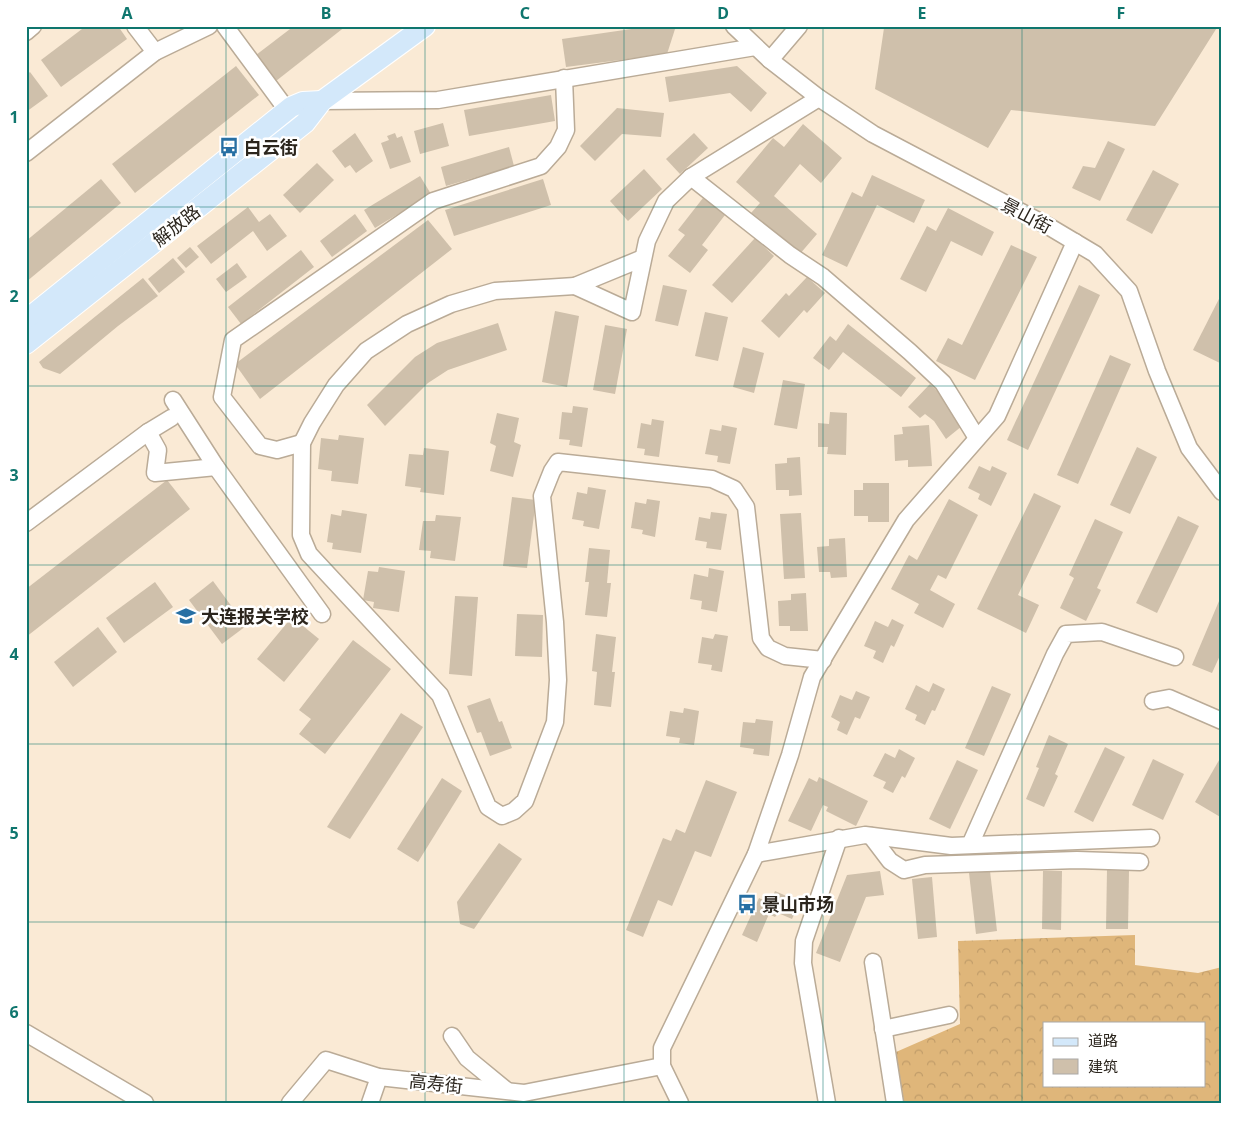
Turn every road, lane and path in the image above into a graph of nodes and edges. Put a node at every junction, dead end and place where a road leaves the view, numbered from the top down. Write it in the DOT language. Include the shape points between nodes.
graph roads {
  1 [pos="34,26"];
  2 [pos="135,26"];
  3 [pos="209,26"];
  4 [pos="225,26"];
  5 [pos="425,26"];
  6 [pos="734,26"];
  7 [pos="799,26"];
  8 [pos="26,32"];
  9 [pos="755,47"];
  10 [pos="155,52"];
  11 [pos="770,60"];
  12 [pos="564,78"];
  13 [pos="819,98"];
  14 [pos="322,101"];
  15 [pos="287,110"];
  16 [pos="26,153"];
  17 [pos="691,176"];
  18 [pos="1076,242"];
  19 [pos="643,258"];
  20 [pos="575,286"];
  21 [pos="26,320"];
  22 [pos="26,344"];
  23 [pos="173,400"];
  24 [pos="171,418"];
  25 [pos="148,432"];
  26 [pos="977,438"];
  27 [pos="302,443"];
  28 [pos="216,467"];
  29 [pos="1222,492"];
  30 [pos="26,523"];
  31 [pos="322,614"];
  32 [pos="1175,657"];
  33 [pos="823,660"];
  34 [pos="1154,701"];
  35 [pos="1222,721"];
  36 [pos="871,836"];
  37 [pos="839,838"];
  38 [pos="1152,838"];
  39 [pos="970,845"];
  40 [pos="756,854"];
  41 [pos="1140,862"];
  42 [pos="873,962"];
  43 [pos="949,1015"];
  44 [pos="883,1028"];
  45 [pos="26,1033"];
  46 [pos="452,1036"];
  47 [pos="662,1066"];
  48 [pos="379,1077"];
  49 [pos="506,1090"];
  50 [pos="525,1098"];
  51 [pos="145,1103"];
  52 [pos="290,1103"];
  53 [pos="370,1103"];
  54 [pos="680,1103"];
  55 [pos="827,1103"];
  56 [pos="895,1103"];
  1 -- 8 [label="street"];
  2 -- 10 [label="street"];
  3 -- 10 [label="street"];
  4 -- 15 [label="street"];
  5 -- 14 [label="main road, 解放路"];
  6 -- 9 [label="street, 景山街"];
  7 -- 11 [label="street"];
  9 -- 11 [label="street, 景山街"];
  9 -- 12 [label="street"];
  10 -- 16 [label="street"];
  11 -- 13 [label="street, 景山街"];
  12 -- 14 [label="street" via="438,100"];
  12 -- 27 [label="street" via="566,130 558,147 541,166 433,201 233,340 222,397 260,446 278,450"];
  13 -- 17 [label="street"];
  13 -- 18 [label="street, 景山街" via="873,134"];
  14 -- 15 [label="main road, 解放路" via="302,102"];
  14 -- 22 [label="main road, 解放路" via="305,123"];
  15 -- 21 [label="main road, 解放路"];
  17 -- 19 [label="street" via="666,201 647,241"];
  17 -- 26 [label="street" via="790,255 823,277 910,352 943,383"];
  18 -- 26 [label="street" via="997,416"];
  18 -- 29 [label="street, 景山街" via="1095,254 1129,291 1156,371 1189,448"];
  19 -- 20 [label="street"];
  19 -- 20 [label="street" via="632,312"];
  20 -- 27 [label="street" via="496,291 451,304 407,324 366,351 336,385"];
  23 -- 28 [label="street"];
  24 -- 25 [label="street"];
  25 -- 28 [label="street" via="158,450 155,473"];
  25 -- 30 [label="street"];
  26 -- 33 [label="street" via="906,520"];
  27 -- 33 [label="street" via="301,535 309,554 440,695 488,807 502,816 514,811 525,800 555,722 558,680 555,622 542,496 558,462 712,479 734,489 746,507 761,638 768,648 785,656"];
  28 -- 31 [label="street"];
  32 -- 39 [label="street" via="1102,632 1066,634"];
  33 -- 40 [label="street" via="812,677 790,755"];
  34 -- 35 [label="street" via="1169,698"];
  36 -- 37 [label="street"];
  36 -- 39 [label="street" via="951,846"];
  36 -- 41 [label="street" via="890,861 904,870 925,865 1076,860"];
  37 -- 40 [label="street"];
  37 -- 55 [label="street" via="804,940 803,963"];
  38 -- 39 [label="street"];
  40 -- 47 [label="street" via="662,1048"];
  42 -- 44 [label="street"];
  43 -- 44 [label="street"];
  44 -- 56 [label="street"];
  45 -- 51 [label="street"];
  46 -- 49 [label="street" via="467,1058"];
  47 -- 50 [label="street, 高寿街"];
  47 -- 54 [label="street"];
  48 -- 49 [label="street, 高寿街"];
  48 -- 52 [label="street, 高寿街" via="326,1060"];
  48 -- 53 [label="street"];
  49 -- 50 [label="street, 高寿街"];
}
